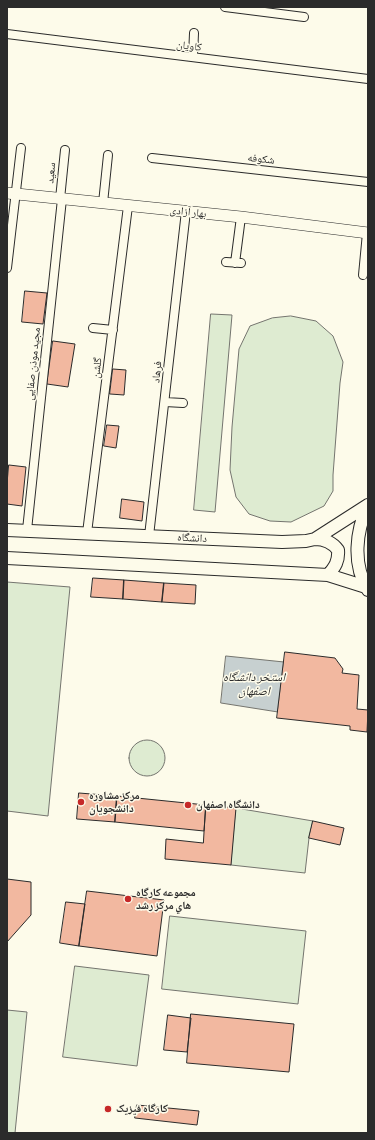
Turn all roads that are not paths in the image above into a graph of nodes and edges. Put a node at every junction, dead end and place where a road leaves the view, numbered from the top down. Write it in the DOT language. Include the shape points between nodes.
graph roads {
  1 [pos="225,7"];
  2 [pos="304,16"];
  3 [pos="194,33"];
  4 [pos="7,34"];
  5 [pos="193,57"];
  6 [pos="368,79"];
  7 [pos="21,148"];
  8 [pos="65,150"];
  9 [pos="108,155"];
  10 [pos="152,158"];
  11 [pos="368,182"];
  12 [pos="11,194"];
  13 [pos="61,199"];
  14 [pos="103,203"];
  15 [pos="128,206"];
  16 [pos="186,211"];
  17 [pos="241,217"];
  18 [pos="368,233"];
  19 [pos="226,262"];
  20 [pos="7,268"];
  21 [pos="363,275"];
  22 [pos="93,328"];
  23 [pos="113,330"];
  24 [pos="165,402"];
  25 [pos="183,403"];
  26 [pos="368,505"];
  27 [pos="7,530"];
  28 [pos="27,530"];
  29 [pos="87,533"];
  30 [pos="149,536"];
  31 [pos="315,539"];
  32 [pos="7,558"];
  33 [pos="328,575"];
  34 [pos="367,589"];
  1 -- 2 [label="street"];
  3 -- 5 [label="street"];
  4 -- 5 [label="street, کاویان"];
  5 -- 6 [label="street, کاویان"];
  7 -- 12 [label="street"];
  8 -- 13 [label="street, سعید"];
  9 -- 14 [label="street"];
  10 -- 11 [label="street, شکوفه"];
  12 -- 13 [label="street, بهار آزادی"];
  12 -- 20 [label="street"];
  13 -- 14 [label="street, بهار آزادی"];
  13 -- 28 [label="street, مجید موذن صفایی"];
  14 -- 15 [label="street, بهار آزادی"];
  15 -- 16 [label="street, بهار آزادی"];
  15 -- 23 [label="street, گلشن"];
  16 -- 17 [label="street, بهار آزادی"];
  16 -- 24 [label="street, فرهاد"];
  17 -- 18 [label="street, بهار آزادی"];
  17 -- 19 [label="street" via="238,263"];
  18 -- 21 [label="street"];
  22 -- 23 [label="street"];
  23 -- 29 [label="street, گلشن"];
  24 -- 25 [label="street"];
  24 -- 30 [label="street, فرهاد"];
  26 -- 31 [label="main road, دانشگاه"];
  26 -- 34 [label="main road" via="361,521 358,538 360,572"];
  27 -- 28 [label="main road, دانشگاه"];
  28 -- 29 [label="main road, دانشگاه"];
  29 -- 30 [label="main road, دانشگاه"];
  30 -- 31 [label="main road, دانشگاه" via="282,542"];
  31 -- 33 [label="main road" via="324,539 338,550 335,566"];
  32 -- 33 [label="main road"];
  33 -- 34 [label="main road"];
}
